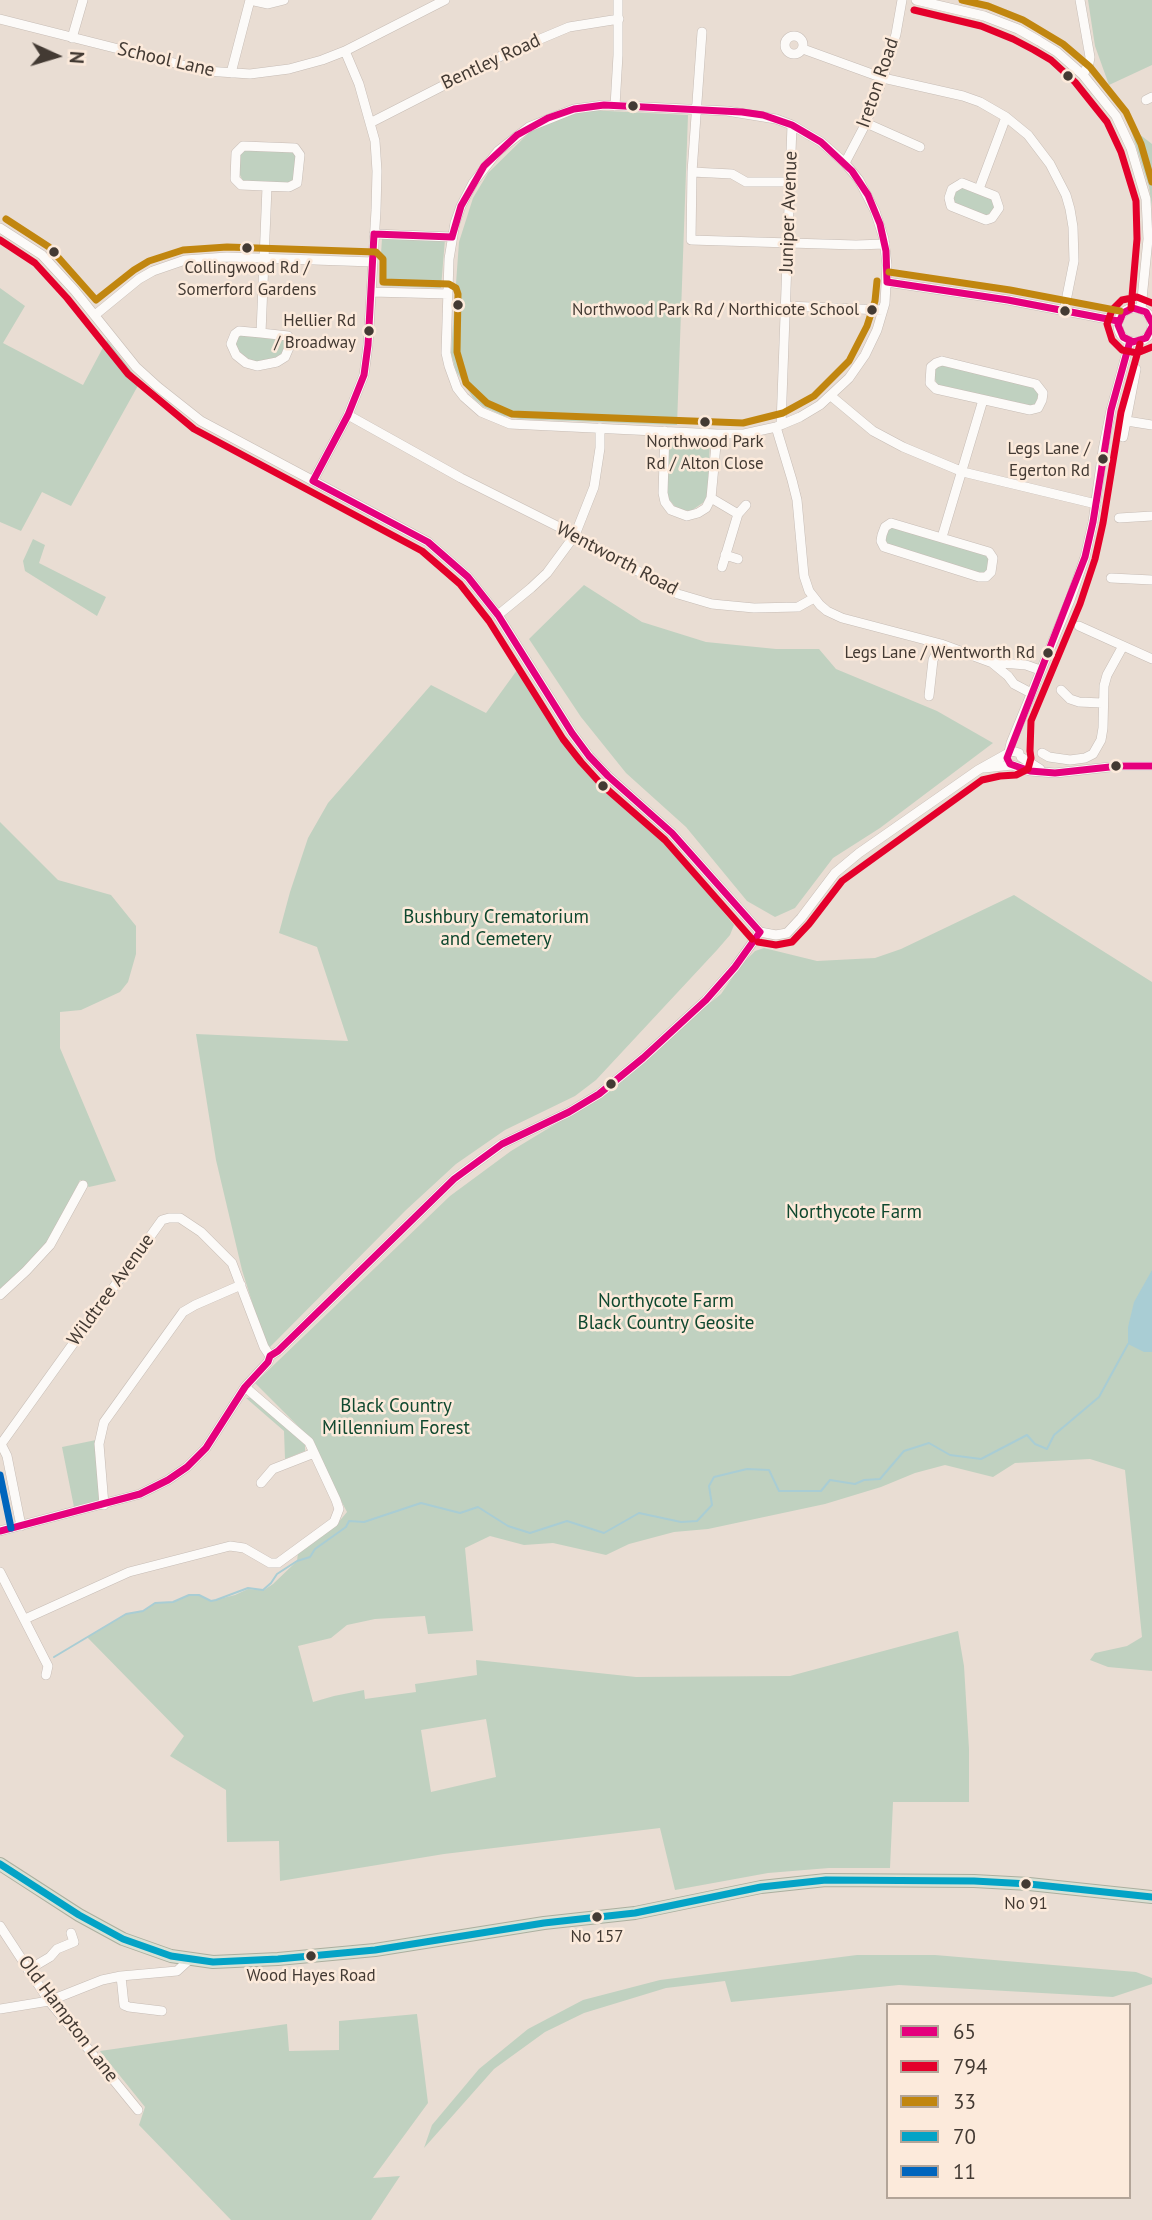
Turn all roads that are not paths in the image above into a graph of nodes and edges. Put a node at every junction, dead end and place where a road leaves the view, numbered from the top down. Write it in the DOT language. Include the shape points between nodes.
graph roads {
  1 [pos="83,0"];
  2 [pos="250,0"];
  3 [pos="284,0"];
  4 [pos="445,0"];
  5 [pos="618,0"];
  6 [pos="902,0"];
  7 [pos="916,0"];
  8 [pos="1080,0"];
  9 [pos="0,19"];
  10 [pos="619,19"];
  11 [pos="702,32"];
  12 [pos="72,38"];
  13 [pos="803,49"];
  14 [pos="345,51"];
  15 [pos="231,73"];
  16 [pos="1083,75"];
  17 [pos="883,78"];
  18 [pos="615,106"];
  19 [pos="696,109"];
  20 [pos="1006,117"];
  21 [pos="370,123"];
  22 [pos="866,123"];
  23 [pos="792,125"];
  24 [pos="920,147"];
  25 [pos="845,163"];
  26 [pos="692,172"];
  27 [pos="790,182"];
  28 [pos="267,187"];
  29 [pos="979,189"];
  30 [pos="0,229"];
  31 [pos="374,234"];
  32 [pos="452,237"];
  33 [pos="788,243"];
  34 [pos="885,244"];
  35 [pos="264,258"];
  36 [pos="373,262"];
  37 [pos="887,282"];
  38 [pos="372,292"];
  39 [pos="448,294"];
  40 [pos="786,306"];
  41 [pos="1141,309"];
  42 [pos="883,310"];
  43 [pos="1064,311"];
  44 [pos="95,315"];
  45 [pos="1118,321"];
  46 [pos="1152,331"];
  47 [pos="261,333"];
  48 [pos="1130,341"];
  49 [pos="1136,369"];
  50 [pos="831,396"];
  51 [pos="983,400"];
  52 [pos="348,415"];
  53 [pos="1127,421"];
  54 [pos="1152,425"];
  55 [pos="778,426"];
  56 [pos="600,428"];
  57 [pos="665,431"];
  58 [pos="717,434"];
  59 [pos="1123,437"];
  60 [pos="963,472"];
  61 [pos="313,481"];
  62 [pos="711,498"];
  63 [pos="1096,504"];
  64 [pos="746,505"];
  65 [pos="1129,506"];
  66 [pos="738,514"];
  67 [pos="1152,516"];
  68 [pos="1131,517"];
  69 [pos="1119,518"];
  70 [pos="575,535"];
  71 [pos="942,537"];
  72 [pos="725,555"];
  73 [pos="738,559"];
  74 [pos="722,567"];
  75 [pos="1111,578"];
  76 [pos="1152,580"];
  77 [pos="814,598"];
  78 [pos="498,615"];
  79 [pos="1083,630"];
  80 [pos="941,643"];
  81 [pos="1123,646"];
  82 [pos="1152,659"];
  83 [pos="990,662"];
  84 [pos="1040,670"];
  85 [pos="1031,693"];
  86 [pos="929,696"];
  87 [pos="1063,696"];
  88 [pos="1102,703"];
  89 [pos="1042,753"];
  90 [pos="1014,754"];
  91 [pos="1013,765"];
  92 [pos="1152,766"];
  93 [pos="978,770"];
  94 [pos="1045,772"];
  95 [pos="760,932"];
  96 [pos="83,1185"];
  97 [pos="241,1285"];
  98 [pos="0,1294"];
  99 [pos="270,1356"];
  100 [pos="245,1387"];
  101 [pos="0,1444"];
  102 [pos="314,1453"];
  103 [pos="261,1483"];
  104 [pos="104,1505"];
  105 [pos="21,1526"];
  106 [pos="0,1531"];
  107 [pos="0,1572"];
  108 [pos="25,1619"];
  109 [pos="46,1675"];
  110 [pos="0,1864"];
  111 [pos="1152,1897"];
  112 [pos="0,1926"];
  113 [pos="71,1933"];
  114 [pos="189,1960"];
  115 [pos="28,1970"];
  116 [pos="121,1976"];
  117 [pos="49,2001"];
  118 [pos="0,2009"];
  119 [pos="162,2011"];
  120 [pos="138,2110"];
  1 -- 12 [label="street"];
  2 -- 3 [label="street" via="268,4"];
  2 -- 15 [label="street"];
  4 -- 14 [label="street, School Lane"];
  5 -- 10 [label="street"];
  6 -- 17 [label="street, Ireton Road"];
  7 -- 16 [label="street" via="1018,29 1057,52"];
  8 -- 16 [label="street" via="1090,57"];
  9 -- 12 [label="street, School Lane"];
  10 -- 18 [label="street"];
  10 -- 21 [label="street, Bentley Road" via="569,27 507,53"];
  11 -- 19 [label="street"];
  12 -- 15 [label="street, School Lane"];
  13 -- 17 [label="street"];
  14 -- 15 [label="street, School Lane" via="289,69"];
  14 -- 21 [label="street"];
  16 -- 41 [label="street" via="1116,116 1141,177 1148,217"];
  17 -- 20 [label="street" via="963,96"];
  17 -- 22 [label="street, Ireton Road"];
  18 -- 19 [label="street"];
  18 -- 32 [label="street" via="574,109 517,135 472,183"];
  19 -- 23 [label="street" via="763,115"];
  19 -- 26 [label="street"];
  20 -- 29 [label="street"];
  20 -- 43 [label="street" via="1044,154 1066,195 1074,244"];
  21 -- 31 [label="street" via="377,171"];
  22 -- 24 [label="street"];
  22 -- 25 [label="street, Ireton Road"];
  23 -- 25 [label="street"];
  23 -- 27 [label="street, Juniper Avenue"];
  25 -- 34 [label="street" via="876,211"];
  26 -- 27 [label="street"];
  26 -- 33 [label="street" via="691,240"];
  27 -- 33 [label="street, Juniper Avenue"];
  28 -- 28 [label="street" via="297,183 300,155 292,147 240,147 236,181"];
  28 -- 35 [label="street"];
  29 -- 29 [label="street" via="996,196 999,208 992,218 986,220 951,206 954,186 962,183"];
  30 -- 44 [label="street" via="42,256"];
  31 -- 32 [label="street"];
  31 -- 36 [label="street"];
  32 -- 39 [label="street"];
  33 -- 34 [label="street"];
  33 -- 40 [label="street, Juniper Avenue"];
  34 -- 37 [label="street"];
  35 -- 36 [label="street"];
  35 -- 44 [label="street" via="211,257 168,265 139,279"];
  35 -- 47 [label="street"];
  36 -- 38 [label="street"];
  37 -- 42 [label="street"];
  37 -- 43 [label="street"];
  38 -- 39 [label="street"];
  38 -- 52 [label="street" via="364,375"];
  39 -- 56 [label="street" via="449,366 457,388 470,403 510,424"];
  40 -- 42 [label="street"];
  40 -- 55 [label="street, Juniper Avenue"];
  41 -- 45 [label="street" via="1129,308"];
  41 -- 46 [label="street" via="1150,317"];
  42 -- 50 [label="street" via="865,355"];
  43 -- 45 [label="street"];
  44 -- 61 [label="street" via="136,367 191,414"];
  45 -- 48 [label="street" via="1120,334"];
  46 -- 48 [label="street" via="1140,341"];
  47 -- 47 [label="street" via="288,336 291,343 285,357 257,366 236,355 231,344 234,334"];
  48 -- 63 [label="street" via="1109,421"];
  49 -- 53 [label="street"];
  50 -- 55 [label="street" via="810,412"];
  50 -- 60 [label="street" via="873,431"];
  51 -- 51 [label="street" via="1030,410 1038,408 1043,393 1036,384 942,361 931,367 930,383 936,389"];
  51 -- 60 [label="street"];
  52 -- 61 [label="street"];
  52 -- 70 [label="street, Wentworth Road"];
  53 -- 54 [label="street"];
  53 -- 59 [label="street"];
  55 -- 58 [label="street" via="744,434"];
  55 -- 77 [label="street" via="800,524 804,576"];
  56 -- 57 [label="street"];
  56 -- 70 [label="street" via="594,487"];
  57 -- 58 [label="street"];
  57 -- 62 [label="street" via="665,502 671,510 687,516 706,508"];
  58 -- 62 [label="street"];
  60 -- 63 [label="street"];
  60 -- 71 [label="street"];
  61 -- 78 [label="street" via="428,542 468,577"];
  62 -- 66 [label="street"];
  63 -- 84 [label="street" via="1079,575"];
  64 -- 66 [label="street"];
  65 -- 68 [label="street"];
  66 -- 72 [label="street"];
  67 -- 68 [label="street"];
  68 -- 69 [label="street"];
  70 -- 77 [label="street, Wentworth Road" via="678,594 712,604 799,607"];
  70 -- 78 [label="street" via="547,573"];
  71 -- 71 [label="street" via="989,552 991,572 979,577 884,547 881,541 891,523"];
  72 -- 73 [label="street"];
  72 -- 74 [label="street"];
  75 -- 76 [label="street" via="1121,582"];
  77 -- 80 [label="street" via="835,615"];
  78 -- 95 [label="street" via="589,755 672,833"];
  79 -- 81 [label="street"];
  80 -- 83 [label="street"];
  80 -- 86 [label="street" via="933,660"];
  81 -- 82 [label="street"];
  81 -- 88 [label="street" via="1107,675"];
  83 -- 84 [label="street"];
  83 -- 85 [label="street"];
  84 -- 85 [label="street"];
  85 -- 90 [label="street"];
  87 -- 88 [label="street"];
  88 -- 89 [label="street" via="1101,740 1093,754 1070,760"];
  90 -- 91 [label="street" via="1019,763"];
  90 -- 93 [label="street"];
  90 -- 94 [label="street"];
  91 -- 93 [label="street"];
  91 -- 94 [label="street"];
  92 -- 94 [label="street"];
  93 -- 95 [label="street" via="835,873 787,933"];
  95 -- 99 [label="street" via="721,984 643,1058 587,1102 502,1144 454,1179"];
  96 -- 98 [label="street" via="50,1245"];
  97 -- 99 [label="street, Wildtree Avenue"];
  97 -- 101 [label="street, Wildtree Avenue" via="232,1263 201,1232 180,1218 162,1220"];
  97 -- 104 [label="street" via="183,1312 104,1422 99,1444"];
  99 -- 100 [label="street"];
  100 -- 102 [label="street" via="303,1436"];
  100 -- 104 [label="street" via="206,1448 187,1467 147,1491"];
  101 -- 105 [label="street" via="7,1456"];
  102 -- 103 [label="street" via="273,1469"];
  102 -- 108 [label="street" via="336,1500 338,1515 278,1563 230,1546 129,1572"];
  104 -- 105 [label="street"];
  105 -- 106 [label="street"];
  107 -- 108 [label="street"];
  108 -- 109 [label="street" via="48,1666"];
  110 -- 114 [label="highway" via="100,1928 138,1946"];
  111 -- 114 [label="highway" via="975,1881 826,1880 375,1950 249,1961"];
  112 -- 115 [label="street, Old Hampton Lane"];
  113 -- 115 [label="street" via="74,1942"];
  114 -- 116 [label="street" via="177,1971"];
  115 -- 117 [label="street, Old Hampton Lane"];
  116 -- 117 [label="street"];
  116 -- 119 [label="street" via="124,2005"];
  117 -- 118 [label="street"];
  117 -- 120 [label="street, Old Hampton Lane"];
}
